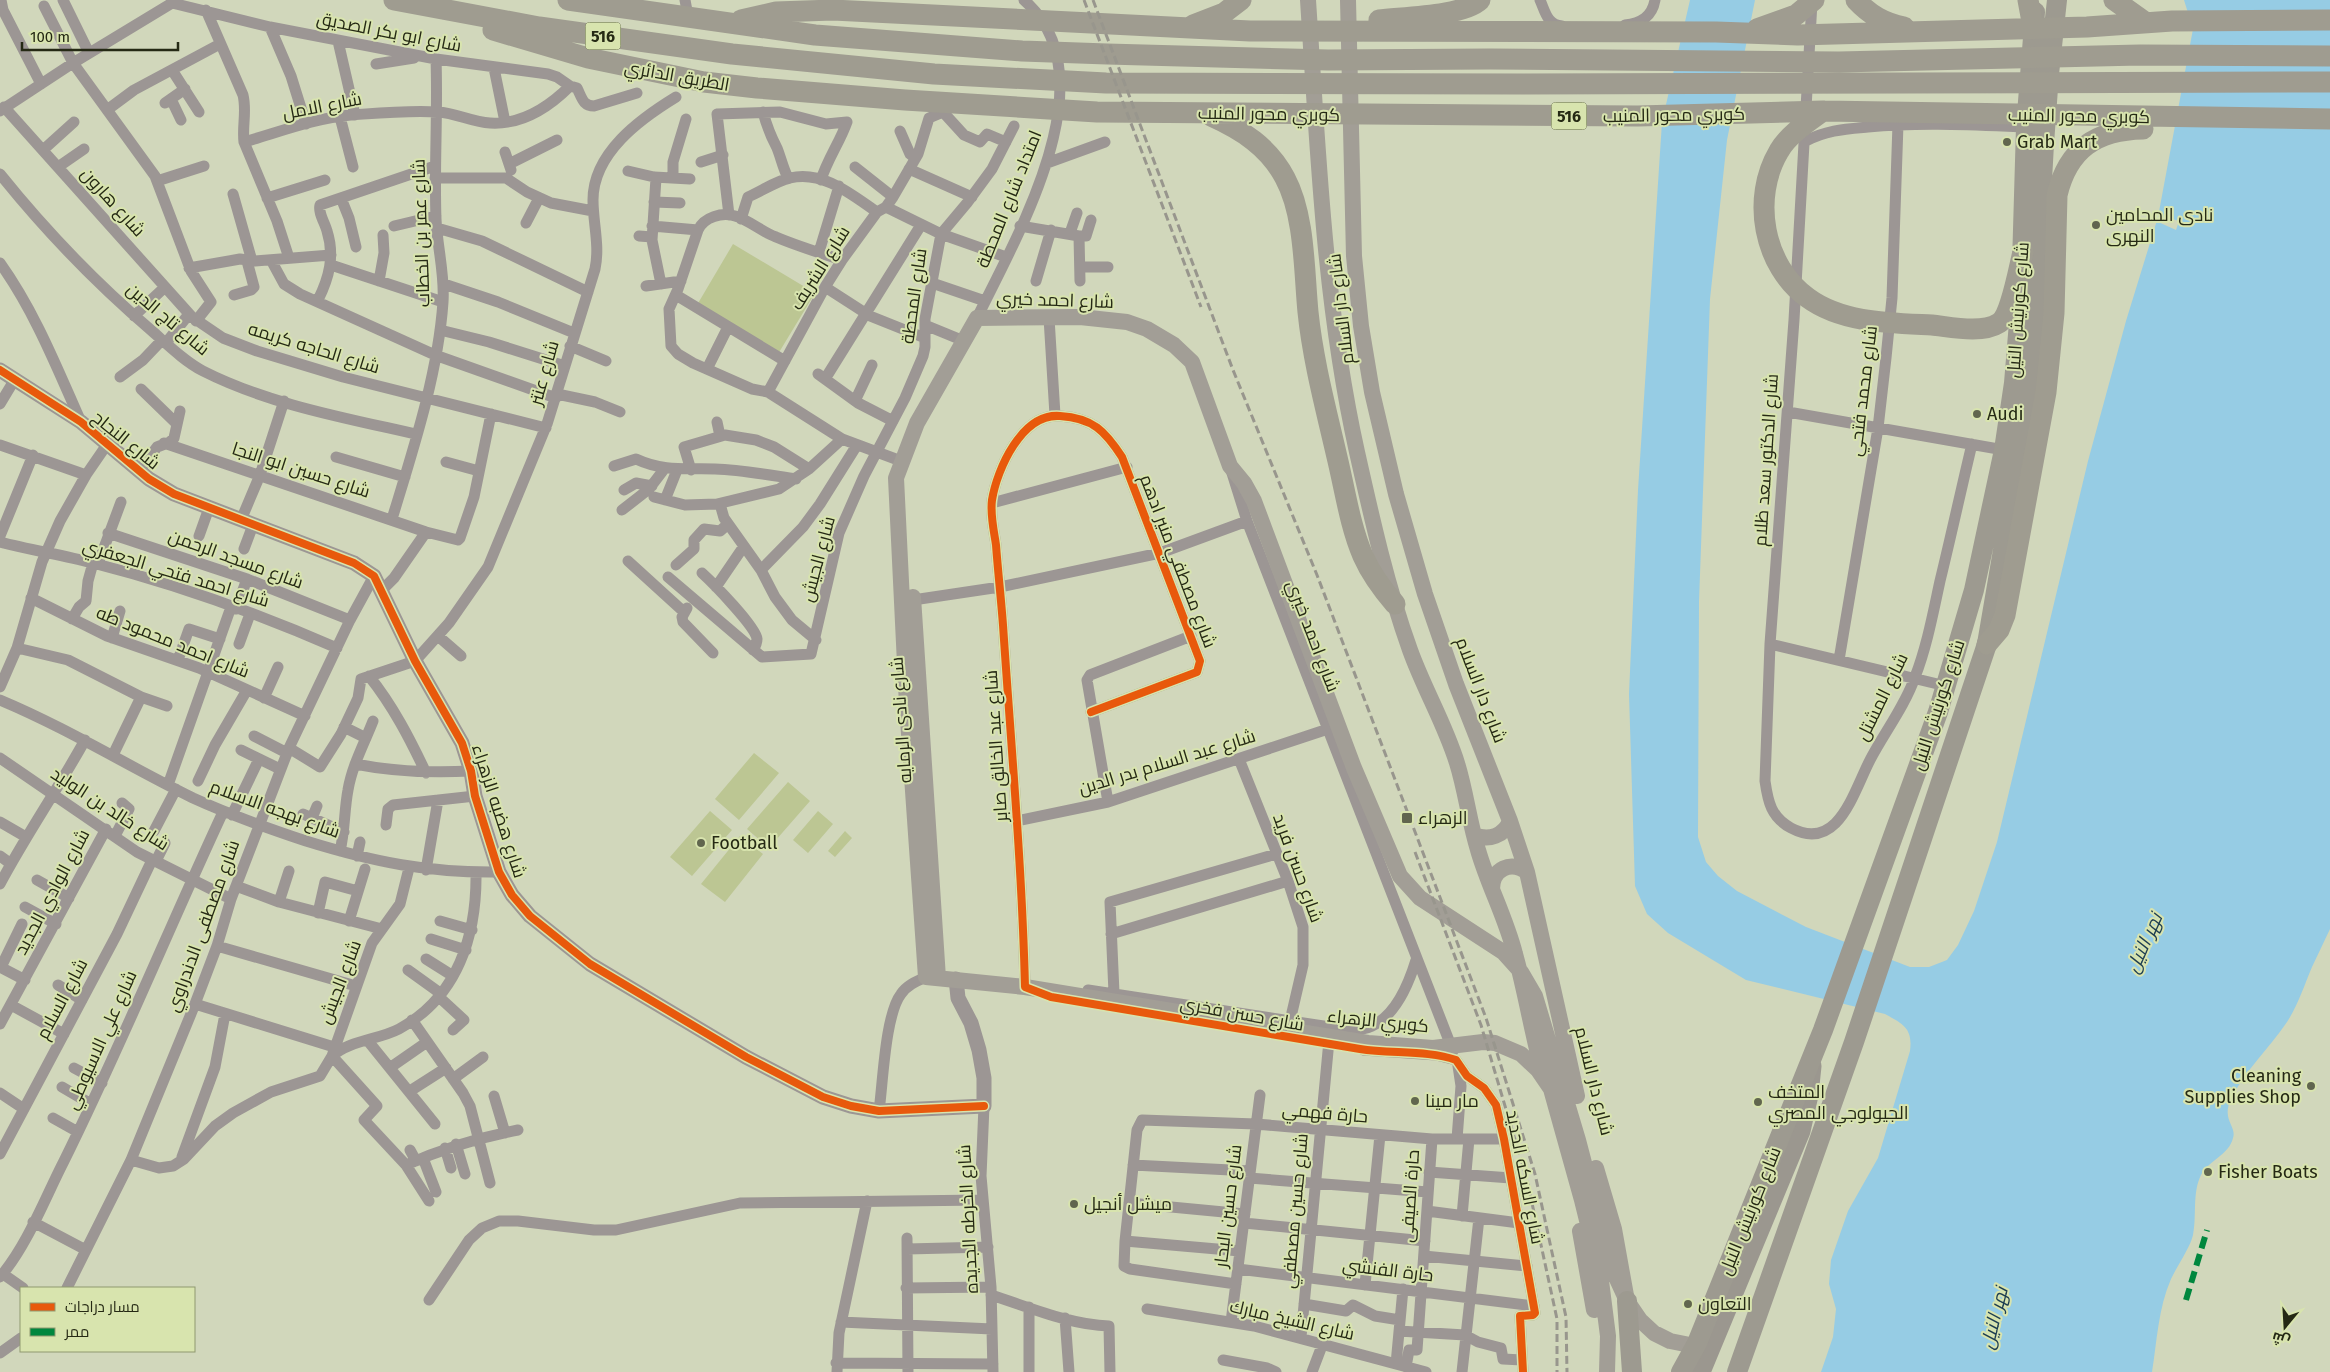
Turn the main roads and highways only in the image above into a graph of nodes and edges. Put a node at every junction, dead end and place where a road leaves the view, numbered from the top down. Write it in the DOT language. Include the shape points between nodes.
graph roads {
  1 [pos="394,0"];
  2 [pos="568,0"];
  3 [pos="1241,0"];
  4 [pos="1308,0"];
  5 [pos="1348,0"];
  6 [pos="1480,0"];
  7 [pos="1813,0"];
  8 [pos="1856,0"];
  9 [pos="2028,0"];
  10 [pos="2037,0"];
  11 [pos="2058,0"];
  12 [pos="2114,0"];
  13 [pos="597,3"];
  14 [pos="686,8"];
  15 [pos="465,13"];
  16 [pos="2330,20"];
  17 [pos="2145,22"];
  18 [pos="731,24"];
  19 [pos="2033,27"];
  20 [pos="1181,29"];
  21 [pos="1292,30"];
  22 [pos="1942,32"];
  23 [pos="1744,33"];
  24 [pos="2330,56"];
  25 [pos="813,63"];
  26 [pos="2330,82"];
  27 [pos="809,92"];
  28 [pos="1823,111"];
  29 [pos="1204,113"];
  30 [pos="2209,118"];
  31 [pos="2330,119"];
  32 [pos="2023,252"];
  33 [pos="978,318"];
  34 [pos="901,461"];
  35 [pos="1395,604"];
  36 [pos="1987,644"];
  37 [pos="1510,820"];
  38 [pos="1474,835"];
  39 [pos="1527,872"];
  40 [pos="1492,889"];
  41 [pos="932,977"];
  42 [pos="1812,1057"];
  43 [pos="1628,1301"];
  44 [pos="1695,1346"];
  45 [pos="1603,1372"];
  46 [pos="1607,1372"];
  47 [pos="1632,1372"];
  48 [pos="1681,1372"];
  49 [pos="1701,1372"];
  50 [pos="1737,1372"];
  1 -- 15 [label="highway, الطريق الدائري / 516"];
  2 -- 13 [label="highway, 516"];
  3 -- 20 [label="highway" via="1224,13"];
  4 -- 35 [label="main road, شارع دار السلام" via="1321,208 1335,337 1357,453"];
  5 -- 37 [label="main road, شارع دار السلام" via="1354,256 1372,392 1396,494 1425,594 1456,684"];
  6 -- 21 [label="highway" via="1460,11"];
  7 -- 23 [label="highway" via="1796,16"];
  8 -- 22 [label="highway" via="1867,12 1884,22"];
  9 -- 19 [label="highway"];
  10 -- 19 [label="highway, شارع كورنيش النيل"];
  11 -- 36 [label="highway, شارع كورنيش النيل" via="2049,74 2032,361"];
  12 -- 17 [label="highway"];
  13 -- 14 [label="highway, 516"];
  14 -- 18 [label="highway, 516"];
  15 -- 25 [label="highway, الطريق الدائري / 516" via="539,27"];
  15 -- 27 [label="highway, الطريق الدائري / 516" via="494,30 620,66 704,82"];
  16 -- 17 [label="highway, 516"];
  17 -- 22 [label="highway, 516"];
  18 -- 20 [label="highway, 516" via="776,12 817,10"];
  18 -- 24 [label="highway, 516" via="815,35 1022,51 1328,60 1490,58 1839,62 2140,55"];
  19 -- 32 [label="highway, شارع كورنيش النيل" via="2026,127"];
  20 -- 21 [label="highway, 516"];
  21 -- 23 [label="highway, 516"];
  22 -- 23 [label="highway, 516"];
  25 -- 26 [label="highway, كوبري محور المنيب / 516" via="934,74 1116,83"];
  27 -- 29 [label="highway, كوبري محور المنيب / 516" via="1001,107"];
  28 -- 29 [label="highway, كوبري محور المنيب / 516" via="1638,116"];
  28 -- 30 [label="highway, كوبري محور المنيب / 516"];
  28 -- 32 [label="highway" via="1779,150 1764,197 1763,224 1770,245 1793,284 1808,298 1846,315 1886,321 1990,327 2001,322 2007,313"];
  29 -- 35 [label="highway" via="1235,127 1255,141 1281,171 1295,200 1314,356 1346,495 1363,555 1376,580"];
  30 -- 31 [label="highway, كوبري محور المنيب / 516"];
  30 -- 36 [label="highway" via="2174,127 2123,130 2101,135 2067,166 2057,195 2054,313 2042,421 2005,615 1999,630"];
  32 -- 42 [label="highway, شارع كورنيش النيل" via="2015,373 2004,450 1976,582 1946,686"];
  33 -- 34 [label="main road, شارع نادى الرمايه" via="917,423"];
  33 -- 43 [label="main road, شارع احمد خيري" via="1080,317 1127,322 1147,329 1174,345 1192,362 1230,466 1254,501 1395,868 1420,898 1494,945 1521,972 1540,1009 1611,1266"];
  34 -- 41 [label="main road, شارع نادى الرمايه" via="906,476"];
  34 -- 41 [label="main road, شارع نادى الرمايه" via="896,484 907,705"];
  35 -- 38 [label="main road, شارع دار السلام" via="1423,683 1450,743"];
  36 -- 50 [label="highway, شارع كورنيش النيل" via="1854,1042"];
  37 -- 38 [label="main road" via="1497,836 1485,838"];
  37 -- 39 [label="main road, شارع دار السلام"];
  38 -- 40 [label="main road, شارع دار السلام"];
  39 -- 40 [label="main road" via="1513,866 1503,868 1493,879"];
  39 -- 43 [label="main road, شارع دار السلام" via="1570,1069 1614,1229"];
  40 -- 45 [label="main road, شارع دار السلام" via="1515,954 1577,1212"];
  41 -- 46 [label="main road, كوبري الزهراء" via="1025,984 1368,1043 1433,1048 1482,1042 1521,1054 1551,1089 1595,1249 1606,1319"];
  42 -- 44 [label="highway, شارع كورنيش النيل"];
  42 -- 49 [label="main road" via="1810,1085 1800,1131"];
  43 -- 44 [label="main road, شارع دار السلام" via="1640,1320 1654,1333 1670,1341"];
  43 -- 47 [label="highway"];
  44 -- 48 [label="highway, شارع كورنيش النيل"];
}
